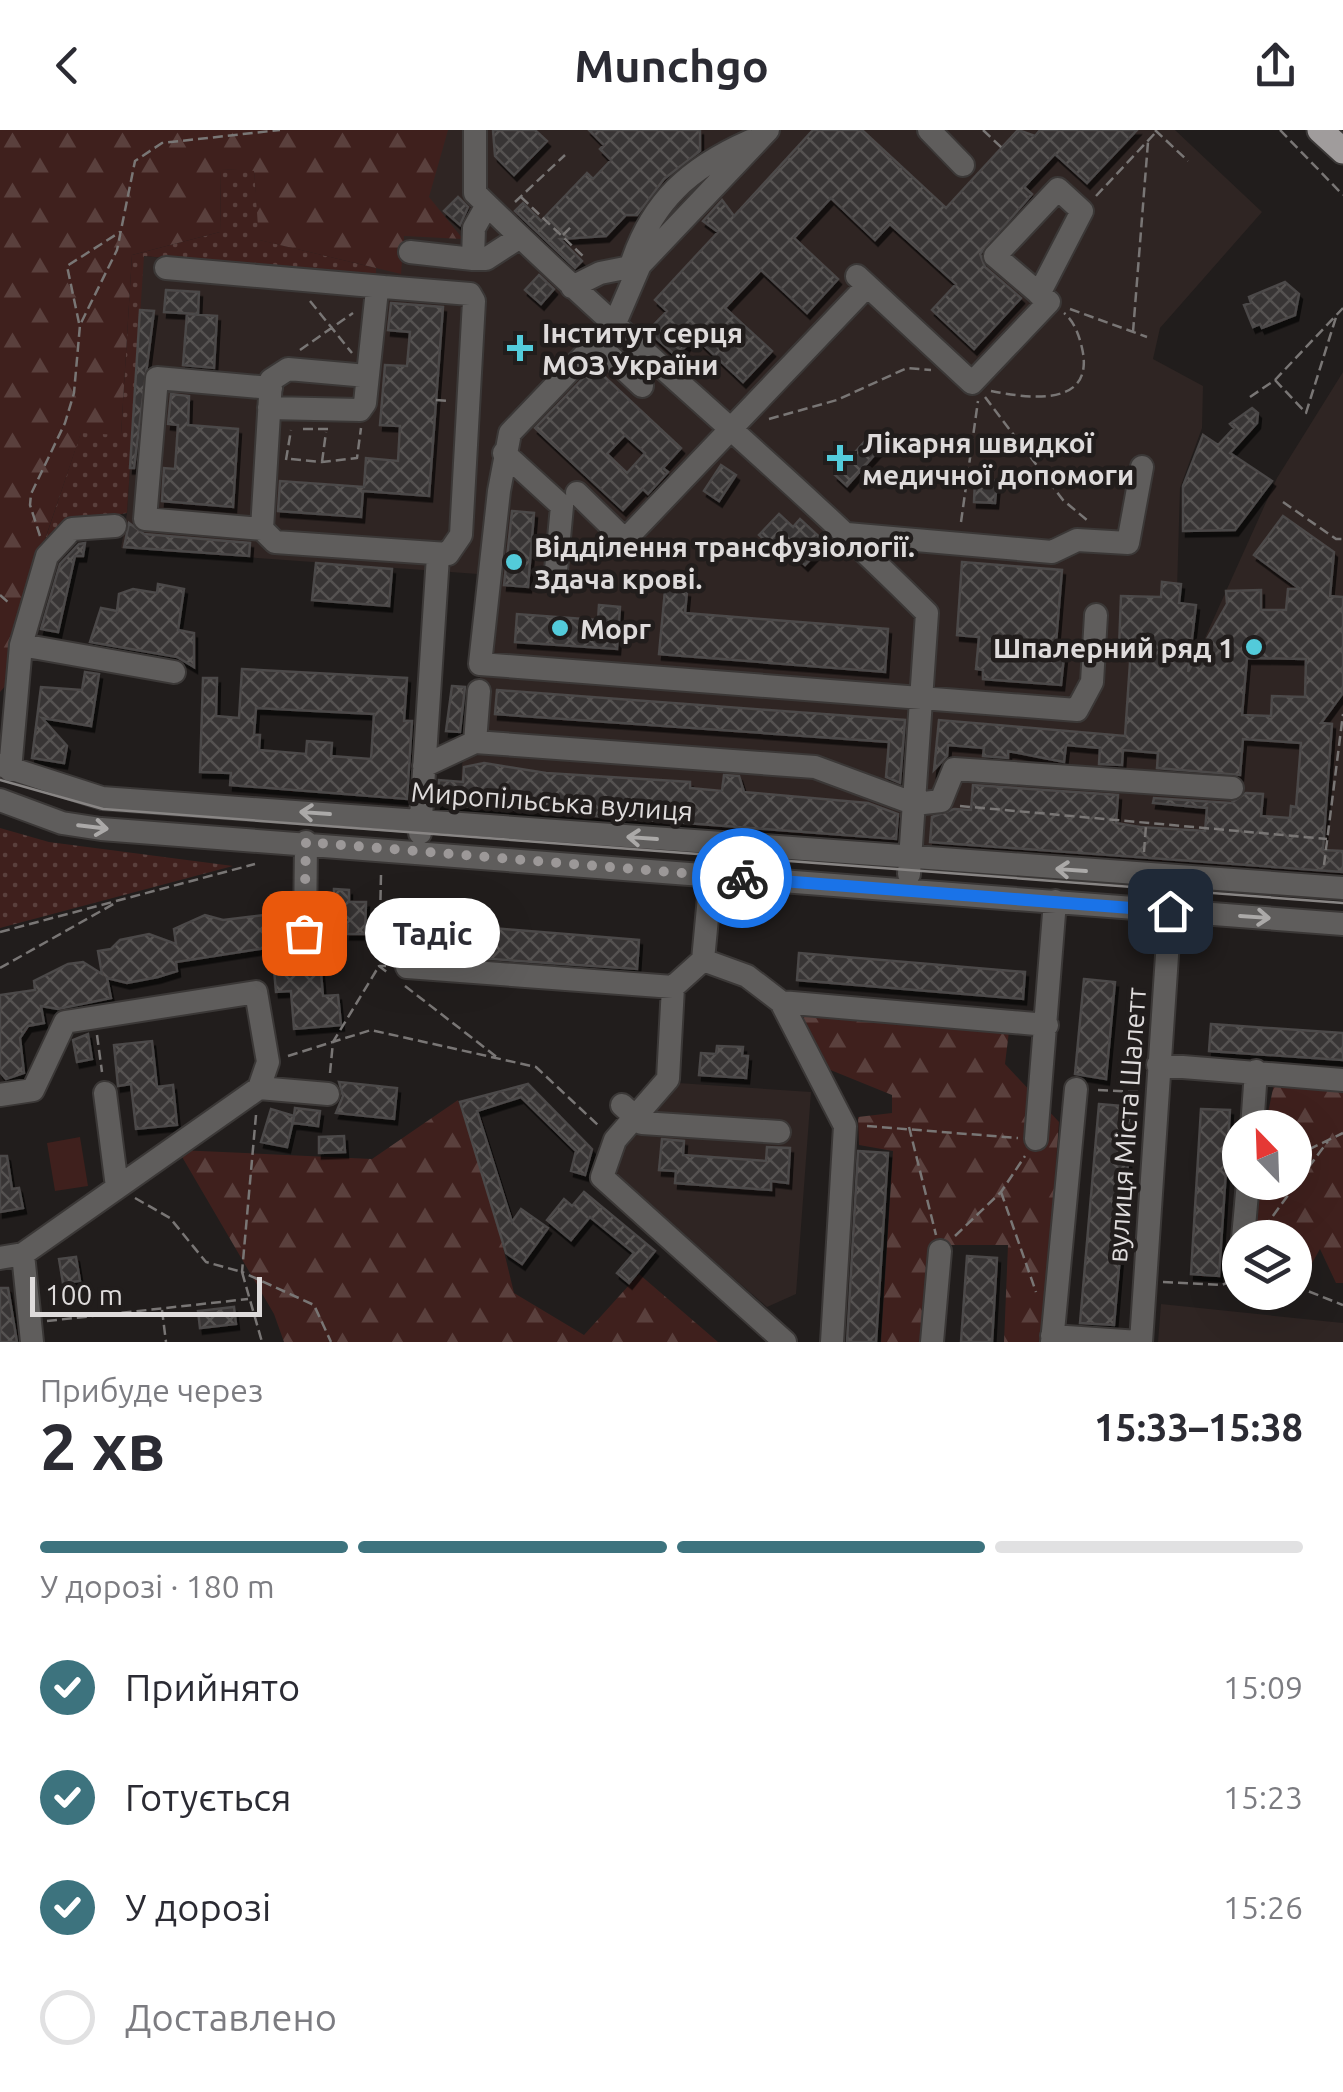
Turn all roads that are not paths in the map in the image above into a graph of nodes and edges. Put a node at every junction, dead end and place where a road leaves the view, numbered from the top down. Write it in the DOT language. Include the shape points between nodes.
graph roads {
  1 [pos="475,130"];
  2 [pos="929,130"];
  3 [pos="1311,130"];
  4 [pos="1320,130"];
  5 [pos="766,133"];
  6 [pos="1343,151"];
  7 [pos="1343,163"];
  8 [pos="963,165"];
  9 [pos="494,211"];
  10 [pos="520,237"];
  11 [pos="410,252"];
  12 [pos="473,259"];
  13 [pos="636,265"];
  14 [pos="166,268"];
  15 [pos="584,277"];
  16 [pos="379,291"];
  17 [pos="1044,298"];
  18 [pos="614,323"];
  19 [pos="596,342"];
  20 [pos="368,373"];
  21 [pos="642,386"];
  22 [pos="270,398"];
  23 [pos="733,429"];
  24 [pos="504,453"];
  25 [pos="1142,468"];
  26 [pos="576,494"];
  27 [pos="116,526"];
  28 [pos="262,529"];
  29 [pos="847,534"];
  30 [pos="438,556"];
  31 [pos="555,581"];
  32 [pos="1096,615"];
  33 [pos="21,646"];
  34 [pos="174,672"];
  35 [pos="479,691"];
  36 [pos="923,700"];
  37 [pos="475,742"];
  38 [pos="424,766"];
  39 [pos="5,767"];
  40 [pos="1232,788"];
  41 [pos="0,800"];
  42 [pos="915,804"];
  43 [pos="421,820"];
  44 [pos="306,842"];
  45 [pos="419,852"];
  46 [pos="910,858"];
  47 [pos="711,876"];
  48 [pos="1332,888"];
  49 [pos="908,889"];
  50 [pos="1055,900"];
  51 [pos="1170,911"];
  52 [pos="1343,924"];
  53 [pos="304,933"];
  54 [pos="407,966"];
  55 [pos="689,978"];
  56 [pos="781,1002"];
  57 [pos="1047,1025"];
  58 [pos="1158,1065"];
  59 [pos="1256,1072"];
  60 [pos="1343,1080"];
  61 [pos="259,1088"];
  62 [pos="1076,1089"];
  63 [pos="105,1093"];
  64 [pos="328,1094"];
  65 [pos="0,1095"];
  66 [pos="1253,1110"];
  67 [pos="629,1111"];
  68 [pos="779,1132"];
  69 [pos="1036,1140"];
  70 [pos="116,1187"];
  71 [pos="940,1251"];
  72 [pos="16,1260"];
  73 [pos="32,1332"];
  74 [pos="1052,1339"];
  75 [pos="786,1342"];
  76 [pos="832,1342"];
  77 [pos="932,1342"];
  78 [pos="1140,1342"];
  1 -- 9 [label="street" via="475,193"];
  2 -- 8 [label="street"];
  3 -- 7 [label="street"];
  4 -- 6 [label="main road"];
  5 -- 13 [label="street"];
  9 -- 10 [label="street"];
  9 -- 12 [label="street" via="474,228"];
  10 -- 12 [label="street"];
  10 -- 15 [label="street"];
  11 -- 12 [label="street"];
  13 -- 15 [label="street"];
  13 -- 18 [label="street"];
  14 -- 16 [label="street"];
  15 -- 18 [label="street"];
  16 -- 20 [label="street"];
  16 -- 30 [label="street" via="463,292 474,301 461,535 458,545"];
  17 -- 17 [label="street" via="1082,211 1058,188 995,256"];
  17 -- 23 [label="street" via="972,384 862,281"];
  18 -- 19 [label="street"];
  18 -- 23 [label="street"];
  19 -- 21 [label="street"];
  19 -- 24 [label="street" via="510,433"];
  20 -- 22 [label="street" via="288,369 277,373"];
  20 -- 22 [label="street" via="365,402 354,413"];
  22 -- 28 [label="street"];
  22 -- 28 [label="street" via="157,378 145,519"];
  23 -- 26 [label="street" via="625,540"];
  23 -- 29 [label="street"];
  24 -- 31 [label="street" via="562,506"];
  24 -- 36 [label="street" via="480,664"];
  25 -- 29 [label="street" via="1128,543 1077,540 1052,552"];
  27 -- 33 [label="street" via="72,529 47,556"];
  28 -- 30 [label="street" via="276,542"];
  29 -- 36 [label="street" via="927,613"];
  30 -- 38 [label="street"];
  32 -- 36 [label="street" via="1092,682 1077,710"];
  33 -- 34 [label="street"];
  33 -- 39 [label="street"];
  35 -- 37 [label="street"];
  36 -- 42 [label="street"];
  37 -- 38 [label="street"];
  37 -- 42 [label="street" via="815,767"];
  38 -- 43 [label="street"];
  43 -- 39 [label="street, Миропільська вулиця, one-way" via="102,798"];
  40 -- 42 [label="street" via="954,769 941,801"];
  41 -- 44 [label="street, one-way" via="101,829"];
  42 -- 46 [label="street"];
  43 -- 45 [label="street"];
  46 -- 43 [label="street, Миропільська вулиця, one-way"];
  44 -- 45 [label="street"];
  44 -- 53 [label="street"];
  45 -- 47 [label="street"];
  48 -- 46 [label="street, Миропільська вулиця, one-way"];
  46 -- 49 [label="street"];
  47 -- 49 [label="street"];
  47 -- 55 [label="street"];
  49 -- 50 [label="street"];
  50 -- 51 [label="street"];
  50 -- 57 [label="street"];
  51 -- 52 [label="street, one-way"];
  51 -- 58 [label="street, вулиця Міста Шалетт"];
  54 -- 55 [label="street"];
  55 -- 56 [label="street" via="747,976"];
  55 -- 67 [label="street" via="668,1078"];
  56 -- 57 [label="street"];
  56 -- 76 [label="street" via="845,1126"];
  57 -- 69 [label="street"];
  58 -- 59 [label="street"];
  58 -- 78 [label="street, вулиця Міста Шалетт"];
  59 -- 60 [label="street"];
  59 -- 66 [label="street"];
  61 -- 64 [label="street"];
  61 -- 65 [label="street" via="268,1062 256,992 60,1025 32,1090"];
  61 -- 70 [label="street"];
  62 -- 74 [label="street"];
  63 -- 70 [label="street"];
  67 -- 68 [label="street" via="642,1123"];
  67 -- 75 [label="street" via="602,1177"];
  70 -- 72 [label="street"];
  71 -- 77 [label="street"];
  72 -- 73 [label="street"];
  74 -- 78 [label="street"];
}
